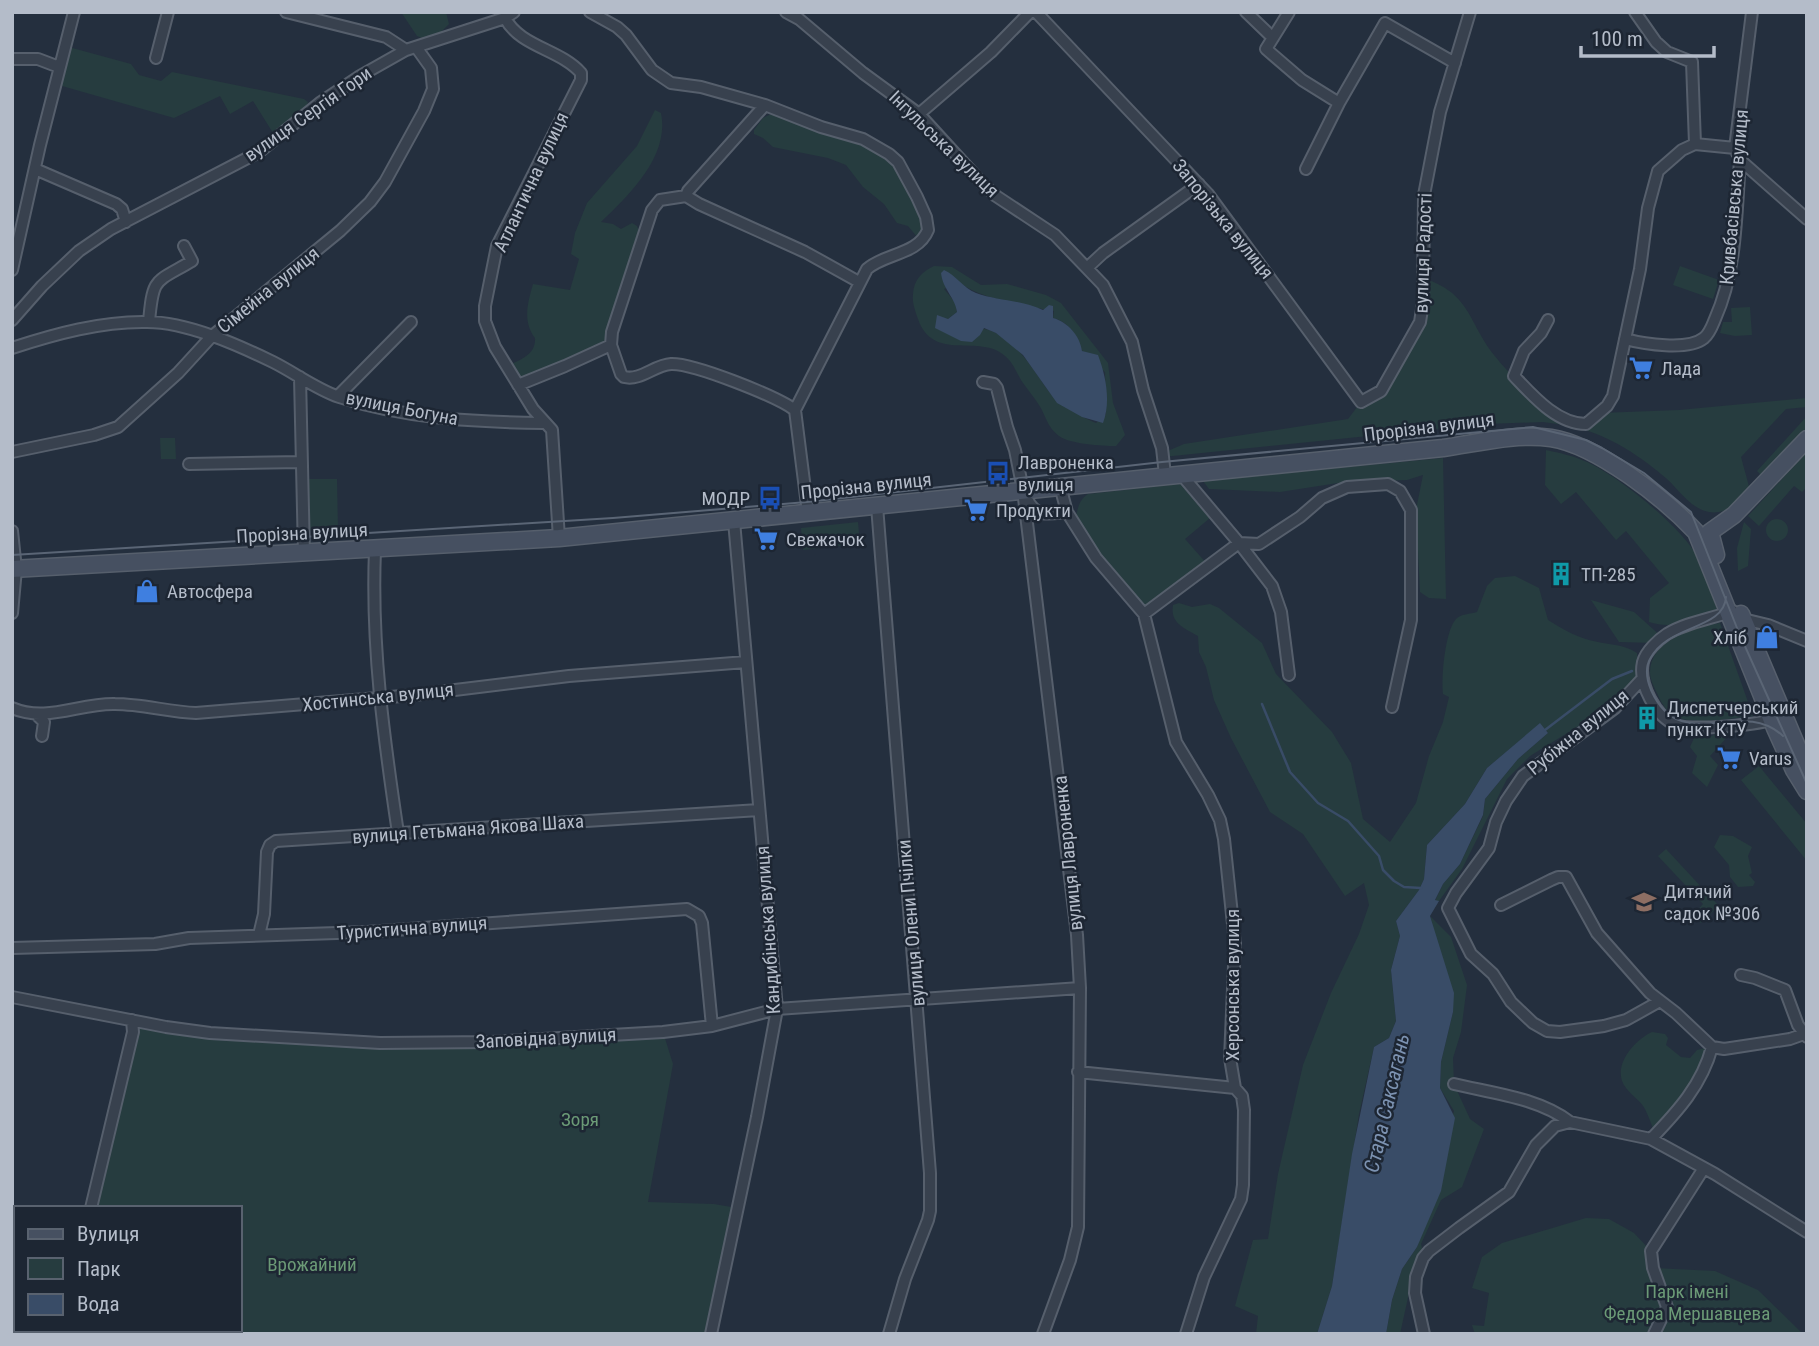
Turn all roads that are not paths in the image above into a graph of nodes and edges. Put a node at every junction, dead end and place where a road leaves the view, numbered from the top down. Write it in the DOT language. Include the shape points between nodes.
graph roads {
  1 [pos="74,12"];
  2 [pos="168,12"];
  3 [pos="286,12"];
  4 [pos="590,12"];
  5 [pos="786,12"];
  6 [pos="1030,12"];
  7 [pos="1036,12"];
  8 [pos="1246,12"];
  9 [pos="1289,12"];
  10 [pos="1470,12"];
  11 [pos="1635,12"];
  12 [pos="1752,12"];
  13 [pos="510,15"];
  14 [pos="1273,38"];
  15 [pos="411,48"];
  16 [pos="156,58"];
  17 [pos="12,59"];
  18 [pos="1455,63"];
  19 [pos="60,67"];
  20 [pos="1339,103"];
  21 [pos="765,105"];
  22 [pos="919,114"];
  23 [pos="1695,144"];
  24 [pos="1735,148"];
  25 [pos="1740,160"];
  26 [pos="35,169"];
  27 [pos="1306,169"];
  28 [pos="1199,184"];
  29 [pos="686,197"];
  30 [pos="1807,219"];
  31 [pos="126,222"];
  32 [pos="184,246"];
  33 [pos="1087,267"];
  34 [pos="12,270"];
  35 [pos="859,282"];
  36 [pos="12,320"];
  37 [pos="1548,320"];
  38 [pos="149,321"];
  39 [pos="411,322"];
  40 [pos="211,337"];
  41 [pos="1625,339"];
  42 [pos="611,345"];
  43 [pos="12,348"];
  44 [pos="300,377"];
  45 [pos="983,382"];
  46 [pos="518,384"];
  47 [pos="338,396"];
  48 [pos="1369,398"];
  49 [pos="795,410"];
  50 [pos="544,423"];
  51 [pos="1807,439"];
  52 [pos="12,452"];
  53 [pos="302,461"];
  54 [pos="189,464"];
  55 [pos="1172,474"];
  56 [pos="1060,486"];
  57 [pos="1023,490"];
  58 [pos="877,506"];
  59 [pos="1067,512"];
  60 [pos="808,513"];
  61 [pos="734,521"];
  62 [pos="12,531"];
  63 [pos="1702,536"];
  64 [pos="559,538"];
  65 [pos="1240,542"];
  66 [pos="375,550"];
  67 [pos="304,554"];
  68 [pos="14,569"];
  69 [pos="12,613"];
  70 [pos="1144,614"];
  71 [pos="1736,616"];
  72 [pos="1807,641"];
  73 [pos="746,662"];
  74 [pos="1289,675"];
  75 [pos="1643,678"];
  76 [pos="379,698"];
  77 [pos="1392,707"];
  78 [pos="12,708"];
  79 [pos="36,714"];
  80 [pos="1778,718"];
  81 [pos="42,736"];
  82 [pos="1807,770"];
  83 [pos="1807,791"];
  84 [pos="759,810"];
  85 [pos="398,833"];
  86 [pos="1501,905"];
  87 [pos="260,935"];
  88 [pos="12,948"];
  89 [pos="1741,975"];
  90 [pos="1080,988"];
  91 [pos="12,996"];
  92 [pos="917,999"];
  93 [pos="1660,1001"];
  94 [pos="777,1009"];
  95 [pos="132,1020"];
  96 [pos="712,1026"];
  97 [pos="1805,1036"];
  98 [pos="1712,1047"];
  99 [pos="1078,1072"];
  100 [pos="1454,1084"];
  101 [pos="1236,1088"];
  102 [pos="1570,1122"];
  103 [pos="1650,1139"];
  104 [pos="1704,1168"];
  105 [pos="91,1206"];
  106 [pos="1807,1232"];
  107 [pos="711,1334"];
  108 [pos="889,1334"];
  109 [pos="1043,1334"];
  110 [pos="1186,1334"];
  111 [pos="1424,1334"];
  112 [pos="1654,1334"];
  1 -- 19 [label="street"];
  2 -- 16 [label="street"];
  3 -- 15 [label="street" via="386,37"];
  4 -- 21 [label="street" via="617,27 652,70 671,83"];
  5 -- 22 [label="street, Інгульська вулиця"];
  6 -- 22 [label="street"];
  7 -- 28 [label="street, Запорізька вулиця"];
  8 -- 14 [label="street"];
  9 -- 14 [label="street"];
  10 -- 18 [label="street, вулиця Радості"];
  11 -- 23 [label="street" via="1667,52 1692,62"];
  12 -- 24 [label="street, Кривбасівська вулиця"];
  13 -- 15 [label="street"];
  13 -- 46 [label="street, Атлантична вулиця" via="511,31 581,73 497,246 492,269 485,321"];
  14 -- 20 [label="street" via="1266,49"];
  15 -- 31 [label="street, вулиця Сергія Гори" via="321,102 259,152"];
  15 -- 40 [label="street, Сімейна вулиця" via="431,68 433,89 379,191 340,231"];
  17 -- 19 [label="street" via="38,59"];
  18 -- 20 [label="street" via="1385,23"];
  18 -- 48 [label="street, вулиця Радості" via="1424,195 1421,317 1381,391"];
  19 -- 26 [label="street"];
  20 -- 27 [label="street"];
  21 -- 29 [label="street"];
  21 -- 35 [label="street" via="879,147 898,162 917,197 928,227 922,241 874,262"];
  22 -- 33 [label="street, Інгульська вулиця" via="996,196 1055,235"];
  23 -- 24 [label="street"];
  23 -- 41 [label="street" via="1658,171"];
  24 -- 25 [label="street, Кривбасівська вулиця"];
  25 -- 30 [label="street"];
  25 -- 41 [label="street, Кривбасівська вулиця" via="1730,280 1710,331 1692,344 1648,345"];
  26 -- 31 [label="street" via="116,204"];
  26 -- 34 [label="street"];
  28 -- 33 [label="street"];
  28 -- 48 [label="street, Запорізька вулиця" via="1361,402"];
  29 -- 35 [label="street"];
  29 -- 42 [label="street" via="654,204 618,310"];
  31 -- 36 [label="street, вулиця Сергія Гори" via="79,251"];
  32 -- 38 [label="street" via="192,261 155,283"];
  33 -- 55 [label="street, Інгульська вулиця" via="1103,285 1132,342"];
  35 -- 49 [label="street"];
  37 -- 41 [label="street" via="1524,351 1514,376 1550,409 1576,424 1592,420 1613,396"];
  38 -- 40 [label="street, вулиця Богуна"];
  38 -- 43 [label="street, вулиця Богуна" via="69,331"];
  39 -- 47 [label="street"];
  40 -- 44 [label="street, вулиця Богуна"];
  40 -- 52 [label="street, Сімейна вулиця" via="114,429"];
  42 -- 46 [label="street"];
  42 -- 49 [label="street" via="624,377 636,378 662,365 686,366"];
  44 -- 47 [label="street, вулиця Богуна"];
  44 -- 53 [label="street"];
  45 -- 57 [label="street, вулиця Лавроненка" via="997,388"];
  46 -- 50 [label="street, Атлантична вулиця"];
  47 -- 50 [label="street, вулиця Богуна" via="461,421"];
  49 -- 60 [label="street"];
  50 -- 64 [label="street, Атлантична вулиця" via="552,430"];
  51 -- 63 [label="main road" via="1734,515"];
  53 -- 54 [label="street"];
  53 -- 67 [label="street"];
  55 -- 56 [label="main road, Прорізна вулиця"];
  55 -- 63 [label="main road, Прорізна вулиця" via="1515,438 1554,439 1602,458"];
  55 -- 65 [label="street"];
  56 -- 57 [label="main road, Прорізна вулиця"];
  56 -- 59 [label="street, Херсонська вулиця"];
  57 -- 58 [label="main road, Прорізна вулиця"];
  57 -- 59 [label="street" via="1042,515"];
  57 -- 90 [label="street, вулиця Лавроненка" via="1056,742"];
  58 -- 60 [label="main road, Прорізна вулиця"];
  58 -- 92 [label="street, вулиця Олени Пчілки"];
  59 -- 70 [label="street, Херсонська вулиця" via="1096,558"];
  60 -- 61 [label="main road, Прорізна вулиця"];
  61 -- 64 [label="main road, Прорізна вулиця"];
  61 -- 73 [label="street, Кандибінська вулиця"];
  62 -- 68 [label="street"];
  63 -- 71 [label="main road" via="1715,551"];
  64 -- 66 [label="main road, Прорізна вулиця"];
  65 -- 70 [label="street"];
  65 -- 74 [label="street" via="1277,597"];
  65 -- 77 [label="street" via="1259,544 1322,498 1347,487 1376,483 1400,491 1411,510 1411,612"];
  66 -- 67 [label="main road, Прорізна вулиця"];
  66 -- 76 [label="street"];
  67 -- 68 [label="main road, Прорізна вулиця"];
  68 -- 69 [label="street"];
  70 -- 101 [label="street, Херсонська вулиця" via="1176,742 1209,795 1224,839 1235,943 1230,1045"];
  71 -- 72 [label="street"];
  71 -- 75 [label="street" via="1682,626 1662,638 1643,662"];
  71 -- 80 [label="main road"];
  73 -- 76 [label="street, Хостинська вулиця"];
  73 -- 84 [label="street, Кандибінська вулиця"];
  75 -- 80 [label="street" via="1655,708 1678,726"];
  75 -- 93 [label="street, Рубіжна вулиця" via="1615,708 1523,776 1496,822 1489,848 1448,908 1471,954 1493,974 1511,1002 1547,1031 1615,1023"];
  76 -- 79 [label="street, Хостинська вулиця" via="196,713 94,704"];
  76 -- 85 [label="street"];
  78 -- 79 [label="street, Хостинська вулиця"];
  79 -- 81 [label="street" via="44,722"];
  80 -- 82 [label="main road"];
  80 -- 83 [label="main road" via="1794,771"];
  84 -- 85 [label="street, вулиця Гетьмана Якова Шаха"];
  84 -- 94 [label="street, Кандибінська вулиця"];
  85 -- 87 [label="street, вулиця Гетьмана Якова Шаха" via="270,845"];
  86 -- 93 [label="street" via="1550,880 1566,877 1597,933"];
  87 -- 88 [label="street, Туристична вулиця"];
  87 -- 96 [label="street, Туристична вулиця" via="367,932 687,909 702,923"];
  89 -- 97 [label="street" via="1785,990"];
  90 -- 92 [label="street, Заповідна вулиця"];
  90 -- 99 [label="street, вулиця Лавроненка"];
  91 -- 95 [label="street, Заповідна вулиця"];
  92 -- 94 [label="street, Заповідна вулиця"];
  92 -- 108 [label="street, вулиця Олени Пчілки" via="930,1211"];
  93 -- 98 [label="street"];
  94 -- 96 [label="street, Заповідна вулиця"];
  94 -- 107 [label="street, Кандибінська вулиця"];
  95 -- 96 [label="street, Заповідна вулиця" via="210,1034 380,1043 491,1042"];
  95 -- 105 [label="street" via="133,1032"];
  97 -- 98 [label="street"];
  98 -- 103 [label="street" via="1691,1095"];
  99 -- 101 [label="street"];
  99 -- 109 [label="street, вулиця Лавроненка" via="1078,1227"];
  100 -- 102 [label="street" via="1532,1103"];
  101 -- 110 [label="street, Херсонська вулиця" via="1244,1110 1241,1199 1204,1276"];
  102 -- 103 [label="street"];
  102 -- 111 [label="street" via="1555,1126 1541,1138 1501,1200 1423,1258 1415,1293"];
  103 -- 104 [label="street"];
  104 -- 106 [label="street"];
  104 -- 112 [label="street" via="1650,1251 1667,1307"];
}
